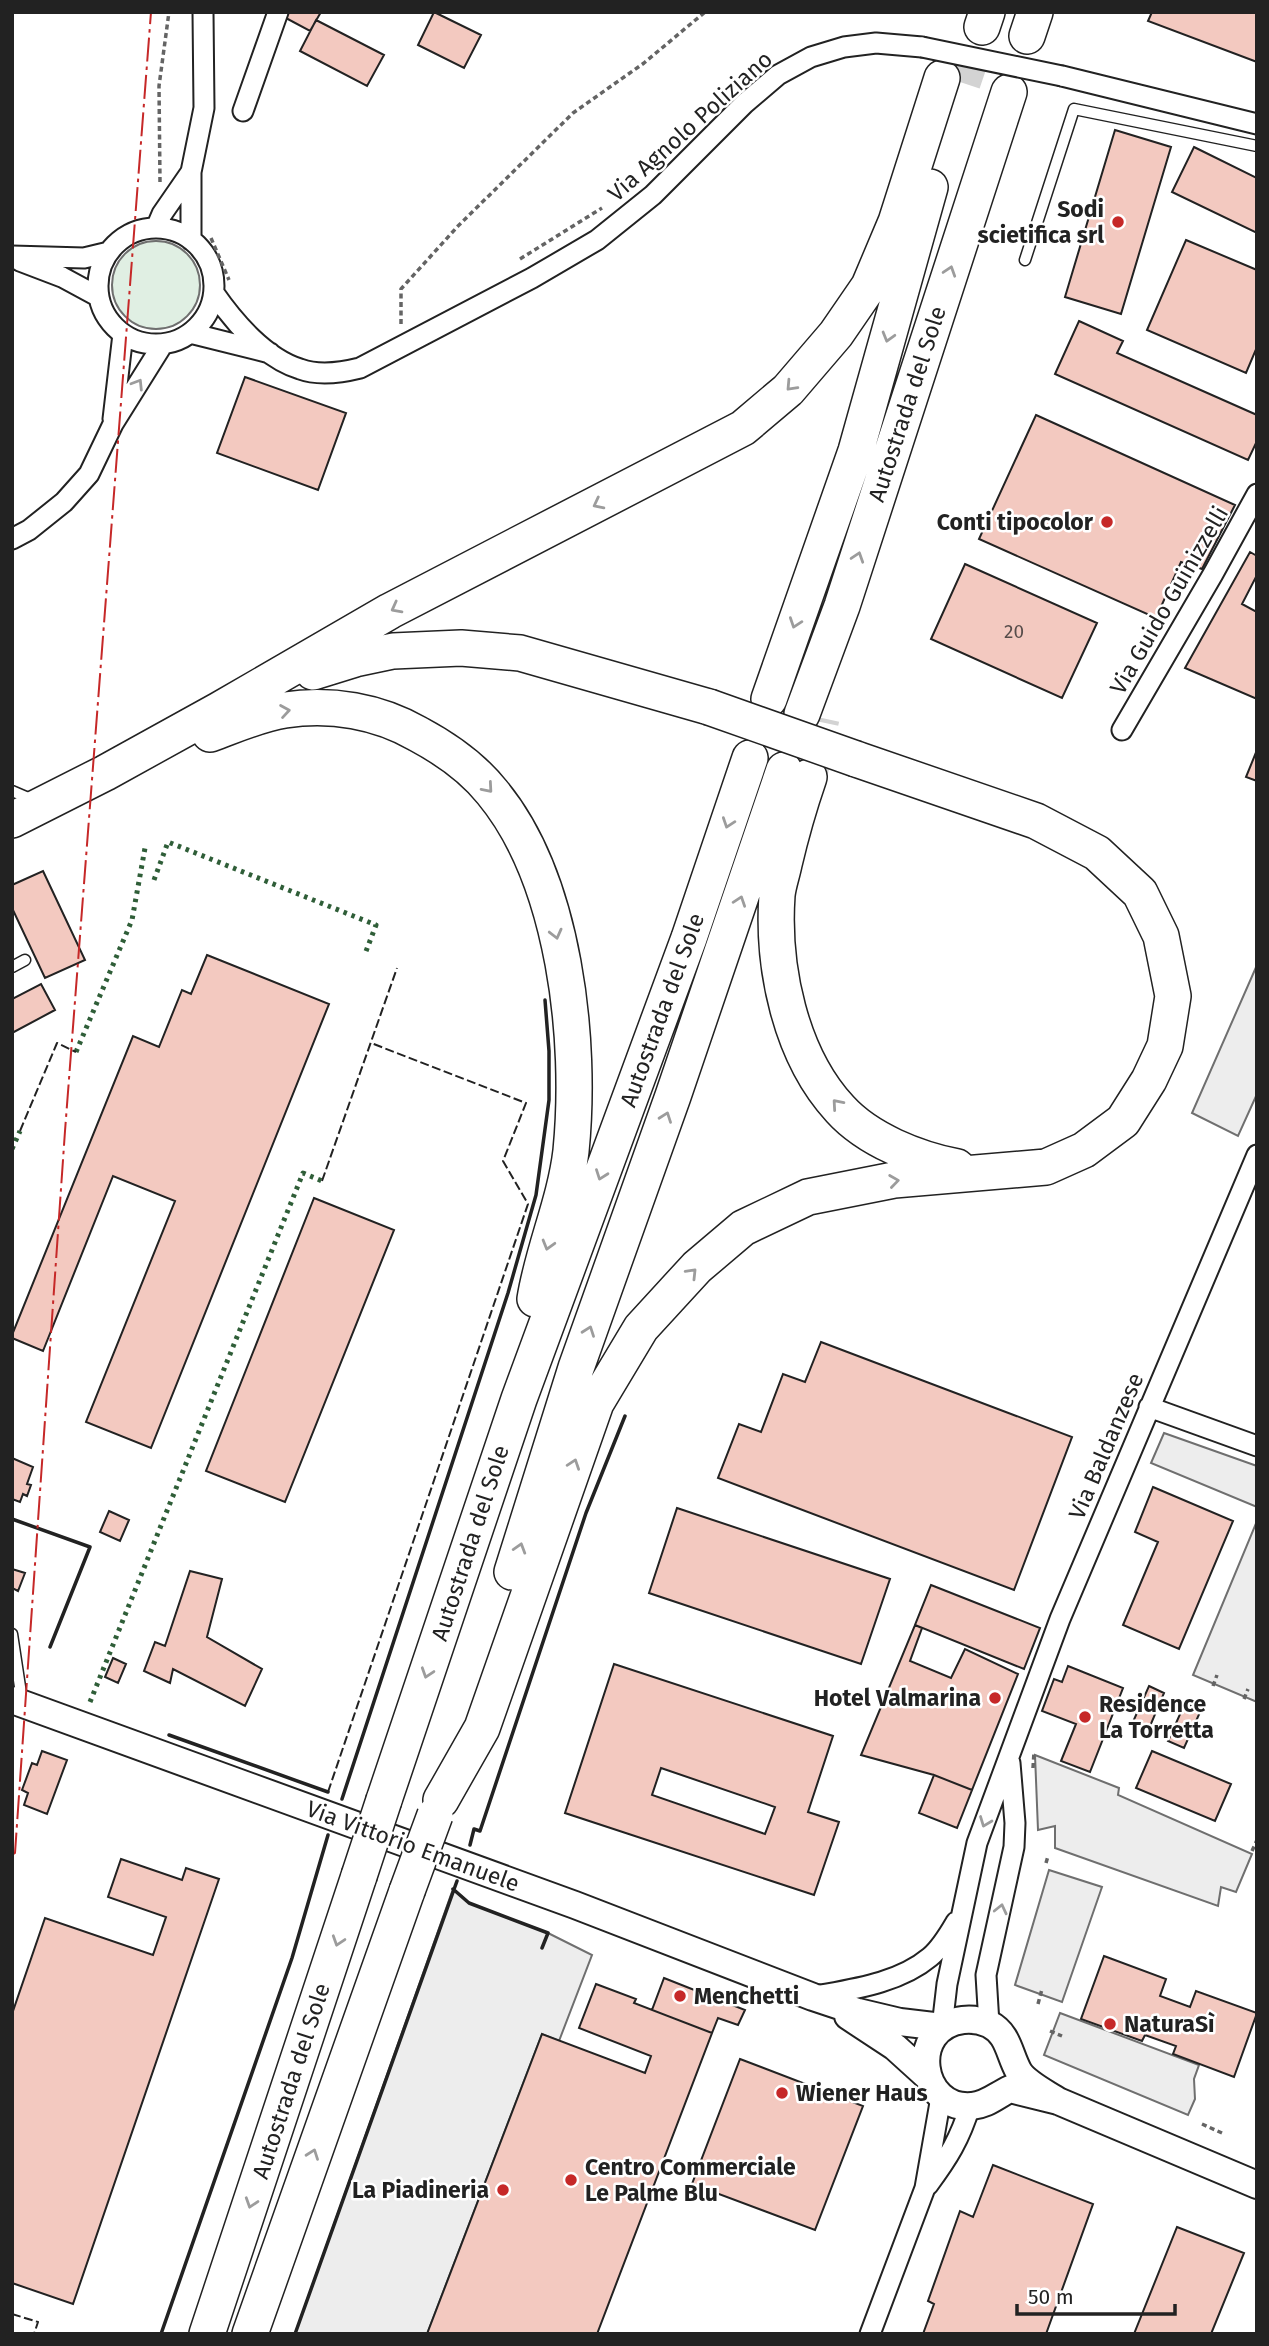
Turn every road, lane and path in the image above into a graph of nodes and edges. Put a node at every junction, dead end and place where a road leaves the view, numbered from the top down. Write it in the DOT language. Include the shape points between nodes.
graph roads {
  1 [pos="169,12"];
  2 [pos="203,12"];
  3 [pos="278,12"];
  4 [pos="705,12"];
  5 [pos="1009,92"];
  6 [pos="243,111"];
  7 [pos="1257,124"];
  8 [pos="1257,146"];
  9 [pos="191,172"];
  10 [pos="160,192"];
  11 [pos="611,202"];
  12 [pos="156,228"];
  13 [pos="199,234"];
  14 [pos="109,251"];
  15 [pos="12,257"];
  16 [pos="520,259"];
  17 [pos="1025,260"];
  18 [pos="222,291"];
  19 [pos="99,297"];
  20 [pos="401,326"];
  21 [pos="190,333"];
  22 [pos="123,334"];
  23 [pos="163,344"];
  24 [pos="271,354"];
  25 [pos="113,424"];
  26 [pos="1257,494"];
  27 [pos="12,539"];
  28 [pos="769,699"];
  29 [pos="219,710"];
  30 [pos="812,716"];
  31 [pos="1122,730"];
  32 [pos="750,758"];
  33 [pos="105,773"];
  34 [pos="28,797"];
  35 [pos="12,820"];
  36 [pos="25,960"];
  37 [pos="12,967"];
  38 [pos="1257,1155"];
  39 [pos="985,1173"];
  40 [pos="519,1399"];
  41 [pos="1149,1407"];
  42 [pos="1257,1446"];
  43 [pos="12,1634"];
  44 [pos="1217,1675"];
  45 [pos="1213,1686"];
  46 [pos="1248,1689"];
  47 [pos="1244,1699"];
  48 [pos="17,1702"];
  49 [pos="1034,1752"];
  50 [pos="1009,1759"];
  51 [pos="1033,1768"];
  52 [pos="438,1807"];
  53 [pos="1257,1840"];
  54 [pos="1252,1851"];
  55 [pos="1048,1856"];
  56 [pos="1046,1863"];
  57 [pos="963,1909"];
  58 [pos="1042,1989"];
  59 [pos="813,1997"];
  60 [pos="1038,2004"];
  61 [pos="989,2024"];
  62 [pos="942,2027"];
  63 [pos="1049,2031"];
  64 [pos="1062,2036"];
  65 [pos="1012,2053"];
  66 [pos="934,2087"];
  67 [pos="1001,2093"];
  68 [pos="1058,2101"];
  69 [pos="970,2106"];
  70 [pos="1202,2124"];
  71 [pos="1223,2133"];
  72 [pos="1257,2185"];
  73 [pos="925,2188"];
  74 [pos="207,2334"];
  75 [pos="250,2334"];
  76 [pos="870,2334"];
  1 -- 10 [label="path" via="159,86"];
  2 -- 9 [label="street" via="204,108"];
  3 -- 6 [label="street"];
  4 -- 20 [label="path" via="573,113 458,226 401,289"];
  30 -- 5 [label="highway, Autostrada del Sole, one-way" via="842,606"];
  7 -- 24 [label="street, Via Agnolo Poliziano, bridge" via="922,47 876,43 844,47 811,57 778,75 653,195 597,240 532,278 343,373 299,369"];
  8 -- 17 [label="lane" via="1074,109"];
  9 -- 12 [label="street"];
  9 -- 13 [label="street"];
  11 -- 16 [label="path"];
  12 -- 13 [label="street"];
  12 -- 14 [label="street" via="138,231"];
  13 -- 18 [label="street"];
  13 -- 18 [label="path" via="228,275"];
  14 -- 15 [label="street" via="84,258"];
  14 -- 19 [label="street" via="98,281"];
  15 -- 19 [label="street"];
  18 -- 21 [label="street"];
  18 -- 24 [label="street, Via Agnolo Poliziano" via="228,314"];
  19 -- 22 [label="street" via="111,324"];
  21 -- 23 [label="street"];
  21 -- 24 [label="street, Via Agnolo Poliziano"];
  22 -- 23 [label="street"];
  22 -- 25 [label="street"];
  25 -- 23 [label="street, one-way"];
  25 -- 27 [label="street" via="89,474 29,530"];
  26 -- 31 [label="street, Via Guido Guinizzelli"];
  28 -- 29 [label="highway, Autostrada del Sole" via="856,451 946,133 953,80 869,285 836,334 788,390 743,428 390,611"];
  29 -- 33 [label="highway"];
  29 -- 39 [label="highway, bridge" via="321,669 393,651 461,648 520,653 709,708 1036,821 1097,853 1140,893 1161,936 1172,996 1164,1046 1123,1121 1084,1150 1046,1167"];
  32 -- 40 [label="highway, Autostrada del Sole, one-way" via="690,938"];
  33 -- 34 [label="highway"];
  33 -- 40 [label="highway, one-way" via="258,717 286,710 346,709 403,725 454,756 492,792 513,820 536,869 564,970 571,1014 573,1106 570,1153 536,1287"];
  34 -- 35 [label="highway"];
  36 -- 37 [label="lane"];
  38 -- 41 [label="street, Via Baldanzese"];
  52 -- 39 [label="highway, one-way" via="482,1728 596,1403 641,1328 697,1268 743,1228 808,1197 894,1180"];
  39 -- 52 [label="highway, Autostrada del Sole" via="928,1161 895,1148 851,1119 824,1089 794,1034 779,970 777,894 794,821 797,774 673,1096 576,1368"];
  40 -- 74 [label="highway, Autostrada del Sole, one-way, bridge"];
  41 -- 42 [label="street"];
  41 -- 50 [label="street, Via Baldanzese" via="1060,1619"];
  43 -- 48 [label="lane"];
  44 -- 45 [label="path"];
  46 -- 47 [label="path"];
  48 -- 59 [label="main road, Via Vittorio Emanuele" via="575,1905"];
  49 -- 51 [label="path"];
  50 -- 57 [label="street, Via Baldanzese, one-way" via="977,1843"];
  61 -- 50 [label="street, Via Baldanzese, one-way" via="986,1975 1014,1847"];
  75 -- 52 [label="highway, Autostrada del Sole, one-way, bridge"];
  53 -- 54 [label="path"];
  55 -- 56 [label="path"];
  57 -- 59 [label="street, Via Baldanzese" via="932,1956 912,1969 855,1989"];
  57 -- 62 [label="street, Via Baldanzese"];
  58 -- 60 [label="path"];
  59 -- 62 [label="main road, Via Vittorio Emanuele" via="900,2022"];
  59 -- 66 [label="main road, Via Vittorio Emanuele" via="895,2047"];
  61 -- 62 [label="main road, Via Vittorio Emanuele" via="973,2019"];
  61 -- 65 [label="main road" via="1002,2034"];
  62 -- 66 [label="main road" via="927,2050 925,2065"];
  63 -- 64 [label="path"];
  65 -- 67 [label="main road" via="1013,2068"];
  65 -- 68 [label="main road" via="1020,2074"];
  66 -- 69 [label="main road, Via Vittorio Emanuele" via="955,2104"];
  66 -- 73 [label="street"];
  67 -- 68 [label="main road" via="1010,2089"];
  67 -- 69 [label="main road" via="987,2103"];
  68 -- 72 [label="main road"];
  69 -- 73 [label="street" via="951,2155"];
  70 -- 71 [label="path"];
  73 -- 76 [label="street"];
}
